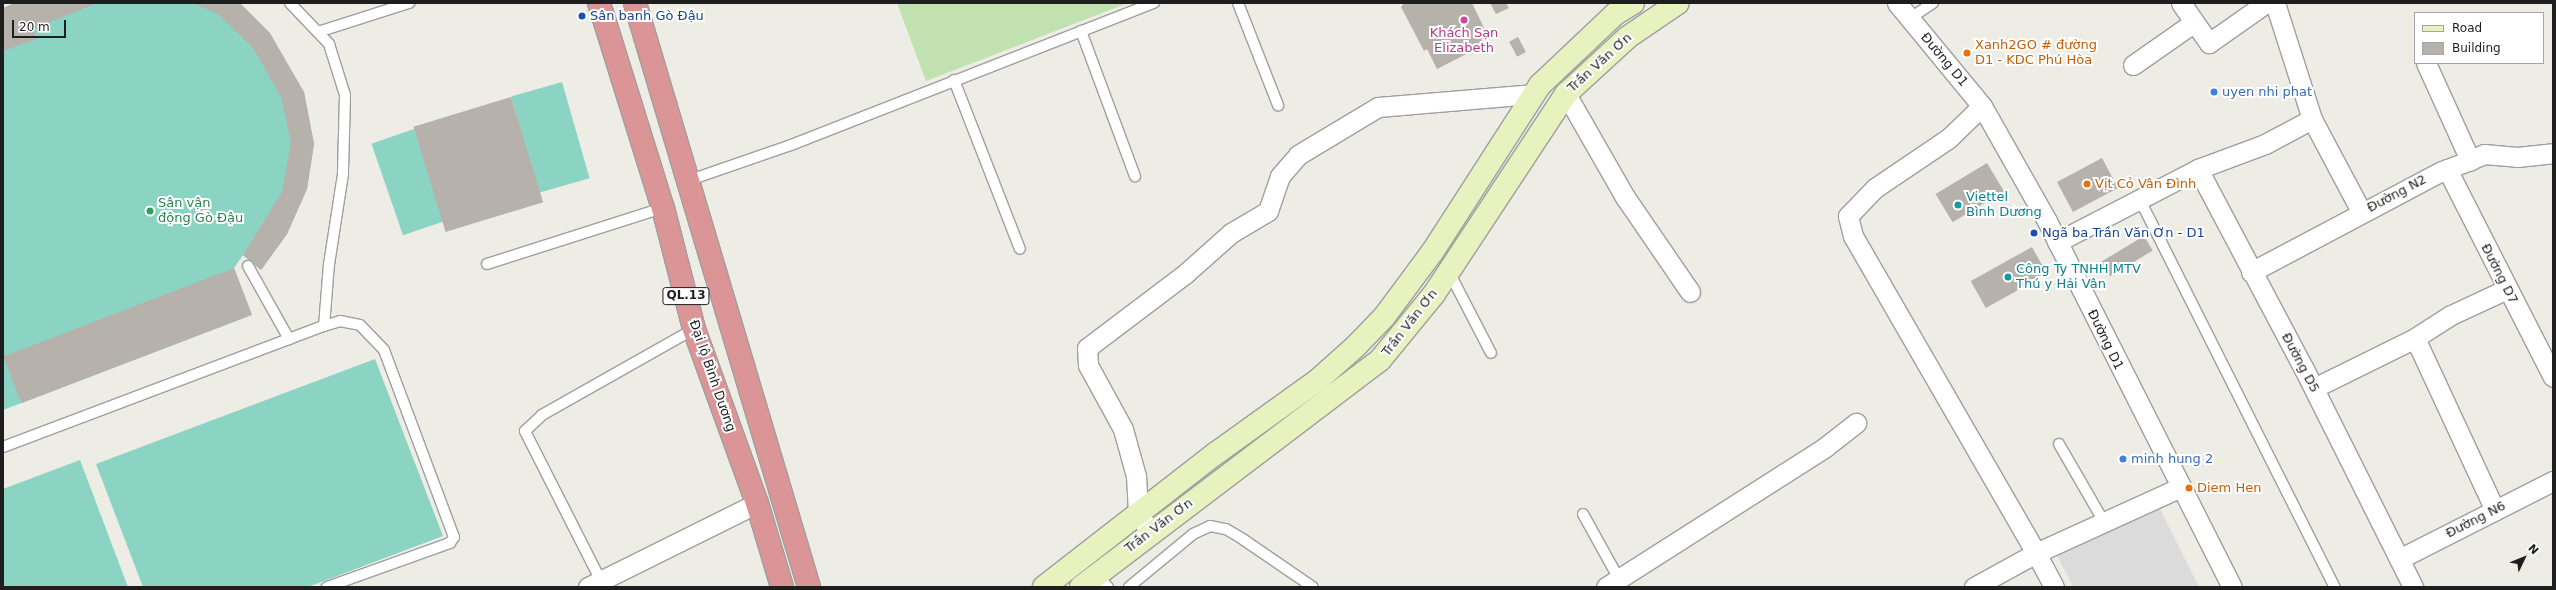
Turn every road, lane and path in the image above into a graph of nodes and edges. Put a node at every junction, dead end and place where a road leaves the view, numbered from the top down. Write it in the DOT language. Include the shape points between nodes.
graph roads {
  1 [pos="290,3"];
  2 [pos="409,3"];
  3 [pos="599,3"];
  4 [pos="635,3"];
  5 [pos="1154,3"];
  6 [pos="1238,3"];
  7 [pos="1633,3"];
  8 [pos="1678,3"];
  9 [pos="1897,3"];
  10 [pos="1933,3"];
  11 [pos="2181,3"];
  12 [pos="2266,3"];
  13 [pos="2275,3"];
  14 [pos="1909,19"];
  15 [pos="2193,23"];
  16 [pos="1081,31"];
  17 [pos="318,32"];
  18 [pos="2426,64"];
  19 [pos="2133,65"];
  20 [pos="954,80"];
  21 [pos="1534,94"];
  22 [pos="1566,94"];
  23 [pos="1278,105"];
  24 [pos="1982,106"];
  25 [pos="2312,119"];
  26 [pos="2553,153"];
  27 [pos="2470,160"];
  28 [pos="2198,169"];
  29 [pos="2447,169"];
  30 [pos="1135,176"];
  31 [pos="688,181"];
  32 [pos="2139,198"];
  33 [pos="664,208"];
  34 [pos="2362,213"];
  35 [pos="2057,242"];
  36 [pos="1020,249"];
  37 [pos="488,264"];
  38 [pos="248,266"];
  39 [pos="1449,272"];
  40 [pos="2251,272"];
  41 [pos="2506,289"];
  42 [pos="1690,292"];
  43 [pos="324,326"];
  44 [pos="694,329"];
  45 [pos="2415,338"];
  46 [pos="289,339"];
  47 [pos="1491,354"];
  48 [pos="2553,377"];
  49 [pos="2314,388"];
  50 [pos="1856,423"];
  51 [pos="2059,444"];
  52 [pos="3,447"];
  53 [pos="2553,482"];
  54 [pos="2181,487"];
  55 [pos="757,503"];
  56 [pos="2495,510"];
  57 [pos="1138,513"];
  58 [pos="1583,514"];
  59 [pos="2104,522"];
  60 [pos="1150,532"];
  61 [pos="2036,553"];
  62 [pos="2399,559"];
  63 [pos="1095,583"];
  64 [pos="1613,583"];
  65 [pos="594,584"];
  66 [pos="327,587"];
  67 [pos="782,587"];
  68 [pos="809,587"];
  69 [pos="1044,587"];
  70 [pos="1129,587"];
  71 [pos="1313,587"];
  72 [pos="1974,587"];
  73 [pos="2054,587"];
  74 [pos="2232,587"];
  75 [pos="2335,587"];
  76 [pos="2413,587"];
  1 -- 17 [label="lane"];
  2 -- 17 [label="lane"];
  3 -- 33 [label="highway, Đại lộ Bình Dương / QL.13"];
  4 -- 31 [label="highway, QL.13"];
  5 -- 16 [label="lane"];
  6 -- 23 [label="lane"];
  7 -- 21 [label="street, Trần Văn Ơn" via="1572,52"];
  8 -- 22 [label="street, Trần Văn Ơn" via="1628,37"];
  9 -- 14 [label="street, Đường D1"];
  10 -- 14 [label="lane"];
  11 -- 15 [label="street"];
  12 -- 15 [label="street" via="2209,43"];
  13 -- 25 [label="street"];
  14 -- 24 [label="street, Đường D1"];
  15 -- 19 [label="street"];
  16 -- 20 [label="lane"];
  16 -- 30 [label="lane"];
  17 -- 43 [label="lane" via="329,44 345,95 344,174 329,264"];
  18 -- 27 [label="street"];
  20 -- 31 [label="lane" via="791,145"];
  20 -- 36 [label="lane"];
  21 -- 57 [label="street, Trần Văn Ơn" via="1433,251 1384,317 1318,380"];
  21 -- 57 [label="street" via="1378,107 1298,155 1280,176 1268,211 1231,233 1186,273 1087,348 1088,364 1123,429 1136,476"];
  22 -- 39 [label="street, Trần Văn Ơn"];
  22 -- 42 [label="street" via="1624,197"];
  24 -- 35 [label="street, Đường D1"];
  24 -- 61 [label="street" via="1949,138 1875,188 1848,216 1853,236"];
  25 -- 28 [label="street" via="2265,144"];
  25 -- 34 [label="street"];
  26 -- 27 [label="street, Đường N2" via="2517,157 2484,154"];
  27 -- 29 [label="street, Đường N2"];
  28 -- 32 [label="street"];
  28 -- 40 [label="street, Đường D5"];
  29 -- 34 [label="street, Đường N2"];
  29 -- 41 [label="street, Đường D7"];
  31 -- 68 [label="highway, QL.13"];
  32 -- 35 [label="street"];
  32 -- 75 [label="lane"];
  33 -- 37 [label="lane"];
  33 -- 44 [label="highway, Đại lộ Bình Dương / QL.13"];
  34 -- 40 [label="street, Đường N2"];
  35 -- 54 [label="street, Đường D1"];
  38 -- 46 [label="lane"];
  39 -- 47 [label="lane"];
  39 -- 60 [label="street, Trần Văn Ơn" via="1404,334 1358,381"];
  40 -- 49 [label="street, Đường D5"];
  41 -- 45 [label="street" via="2450,315"];
  41 -- 48 [label="street, Đường D7"];
  43 -- 46 [label="lane"];
  43 -- 66 [label="lane" via="340,321 360,325 384,350 454,537 445,545"];
  44 -- 55 [label="highway, Đại lộ Bình Dương / QL.13"];
  44 -- 65 [label="lane" via="542,414 525,431"];
  45 -- 49 [label="street"];
  45 -- 56 [label="street"];
  46 -- 52 [label="lane"];
  49 -- 62 [label="street, Đường D5"];
  50 -- 64 [label="street" via="1824,448"];
  51 -- 59 [label="lane"];
  53 -- 56 [label="street, Đường N6"];
  54 -- 59 [label="street"];
  54 -- 74 [label="street, Đường D1"];
  55 -- 65 [label="street"];
  55 -- 67 [label="highway, Đại lộ Bình Dương / QL.13"];
  56 -- 62 [label="street, Đường N6"];
  57 -- 60 [label="street"];
  57 -- 69 [label="street, Trần Văn Ơn"];
  58 -- 64 [label="lane"];
  59 -- 61 [label="street"];
  60 -- 63 [label="street, Trần Văn Ơn"];
  61 -- 72 [label="street"];
  61 -- 73 [label="street"];
  62 -- 76 [label="street, Đường D5"];
  70 -- 71 [label="lane" via="1193,534 1210,526 1226,529"];
}
